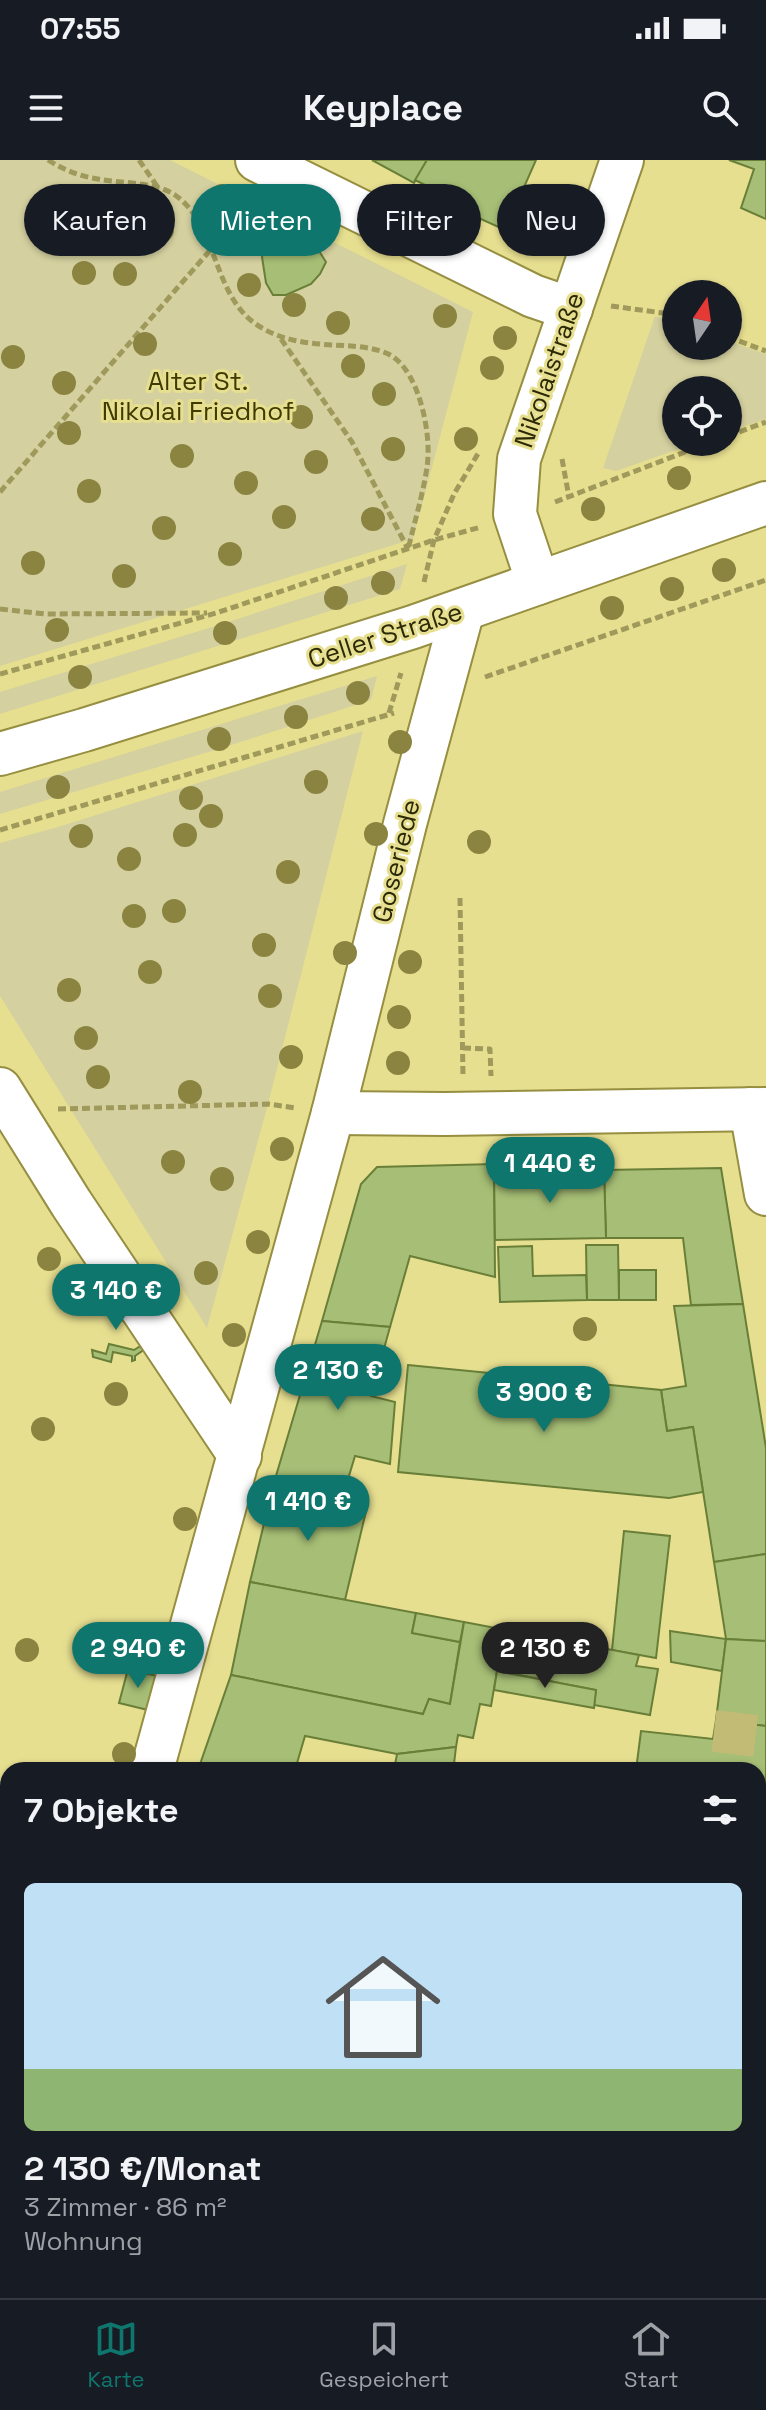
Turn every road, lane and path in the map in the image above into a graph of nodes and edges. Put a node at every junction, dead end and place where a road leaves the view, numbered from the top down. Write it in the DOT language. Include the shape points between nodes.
graph roads {
  1 [pos="48,160"];
  2 [pos="139,160"];
  3 [pos="622,160"];
  4 [pos="268,166"];
  5 [pos="129,184"];
  6 [pos="156,184"];
  7 [pos="256,184"];
  8 [pos="175,196"];
  9 [pos="191,209"];
  10 [pos="205,256"];
  11 [pos="213,256"];
  12 [pos="571,309"];
  13 [pos="662,313"];
  14 [pos="281,339"];
  15 [pos="742,342"];
  16 [pos="766,351"];
  17 [pos="766,422"];
  18 [pos="742,431"];
  19 [pos="480,452"];
  20 [pos="675,456"];
  21 [pos="0,492"];
  22 [pos="766,503"];
  23 [pos="515,514"];
  24 [pos="434,540"];
  25 [pos="408,550"];
  26 [pos="766,580"];
  27 [pos="538,583"];
  28 [pos="0,609"];
  29 [pos="463,610"];
  30 [pos="216,613"];
  31 [pos="413,627"];
  32 [pos="0,674"];
  33 [pos="440,696"];
  34 [pos="389,715"];
  35 [pos="0,754"];
  36 [pos="0,830"];
  37 [pos="460,898"];
  38 [pos="463,1048"];
  39 [pos="463,1080"];
  40 [pos="491,1080"];
  41 [pos="7,1100"];
  42 [pos="758,1109"];
  43 [pos="333,1113"];
  44 [pos="766,1194"];
  45 [pos="240,1456"];
  46 [pos="154,1762"];
  1 -- 5 [label="path" via="76,175"];
  2 -- 6 [label="path"];
  3 -- 12 [label="street, Nikolaistraße"];
  4 -- 7 [label="path"];
  4 -- 12 [label="street" via="533,296"];
  8 -- 9 [label="path"];
  10 -- 21 [label="path"];
  11 -- 14 [label="path" via="251,321"];
  12 -- 13 [label="path" via="609,306"];
  12 -- 23 [label="street, Nikolaistraße" via="519,459"];
  14 -- 25 [label="path" via="352,442"];
  14 -- 25 [label="path" via="373,348 405,368 429,443"];
  15 -- 16 [label="path"];
  17 -- 18 [label="path"];
  19 -- 24 [label="path"];
  20 -- 23 [label="path"];
  22 -- 27 [label="street, Celler Straße"];
  23 -- 24 [label="path"];
  23 -- 27 [label="street, Nikolaistraße"];
  24 -- 25 [label="path"];
  24 -- 31 [label="path"];
  25 -- 30 [label="path"];
  26 -- 33 [label="path"];
  27 -- 29 [label="street, Celler Straße"];
  28 -- 30 [label="path" via="45,614"];
  29 -- 31 [label="street, Celler Straße"];
  29 -- 33 [label="street, Goseriede"];
  30 -- 32 [label="path"];
  31 -- 34 [label="path"];
  31 -- 35 [label="street, Celler Straße"];
  33 -- 34 [label="path"];
  33 -- 43 [label="street, Goseriede"];
  34 -- 36 [label="path"];
  37 -- 38 [label="path"];
  38 -- 39 [label="path"];
  38 -- 40 [label="path" via="490,1049"];
  41 -- 43 [label="path" via="268,1104"];
  41 -- 45 [label="street"];
  42 -- 43 [label="street"];
  42 -- 44 [label="street"];
  43 -- 45 [label="street, Goseriede"];
  45 -- 46 [label="street, Goseriede"];
}
